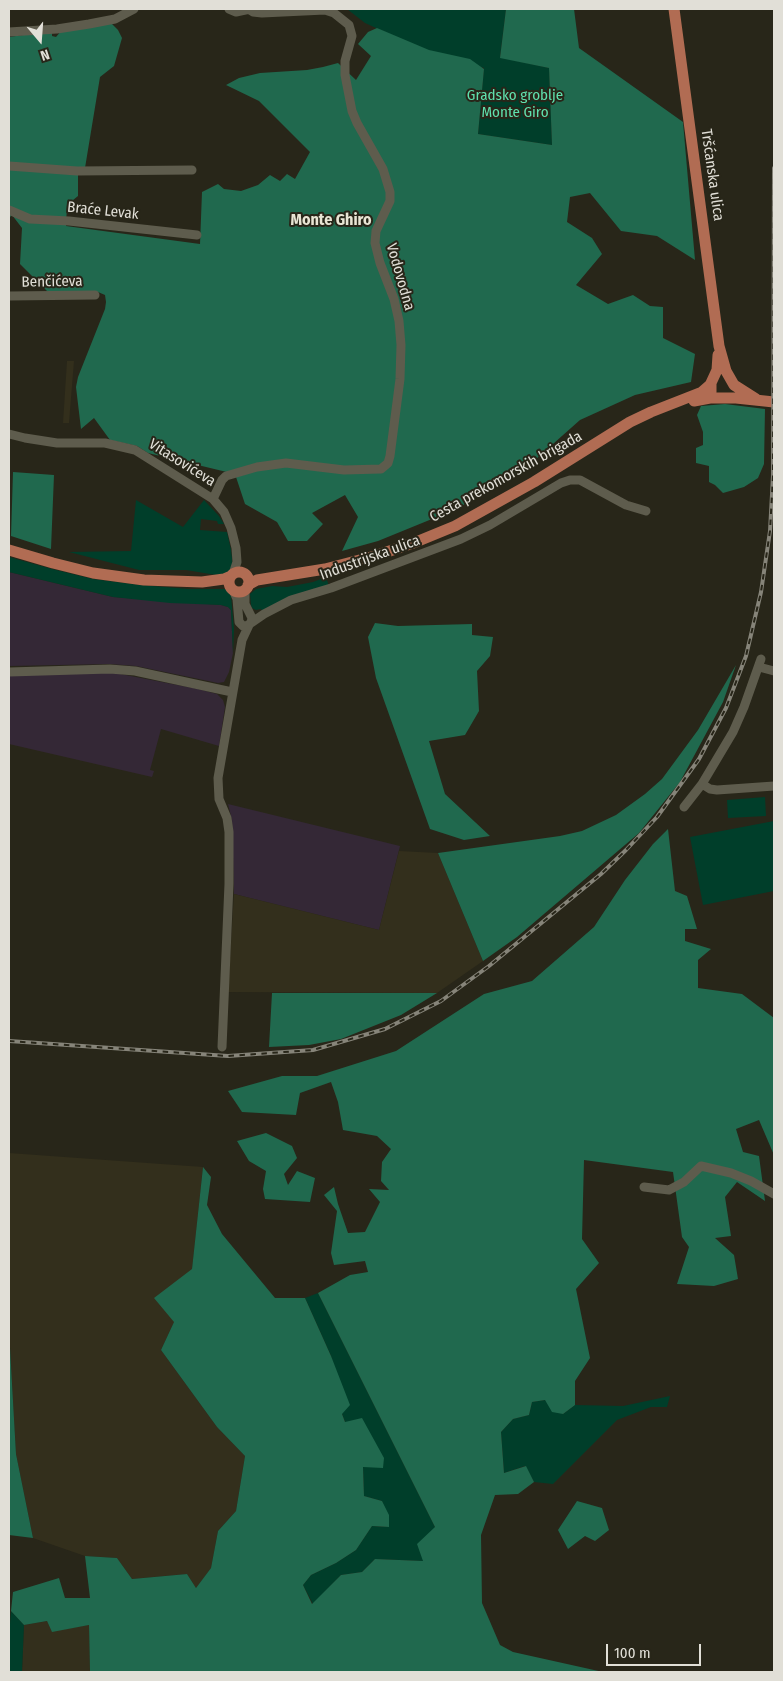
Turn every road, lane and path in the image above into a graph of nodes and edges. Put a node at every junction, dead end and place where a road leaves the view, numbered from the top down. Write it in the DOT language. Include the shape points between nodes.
graph roads {
  1 [pos="229,9"];
  2 [pos="249,9"];
  3 [pos="674,9"];
  4 [pos="130,10"];
  5 [pos="9,32"];
  6 [pos="9,166"];
  7 [pos="192,170"];
  8 [pos="9,210"];
  9 [pos="196,235"];
  10 [pos="95,295"];
  11 [pos="9,296"];
  12 [pos="719,346"];
  13 [pos="712,381"];
  14 [pos="732,381"];
  15 [pos="722,398"];
  16 [pos="757,399"];
  17 [pos="774,402"];
  18 [pos="676,404"];
  19 [pos="9,434"];
  20 [pos="213,498"];
  21 [pos="646,511"];
  22 [pos="9,550"];
  23 [pos="242,577"];
  24 [pos="202,582"];
  25 [pos="232,589"];
  26 [pos="250,621"];
  27 [pos="240,622"];
  28 [pos="242,640"];
  29 [pos="774,671"];
  30 [pos="9,672"];
  31 [pos="232,692"];
  32 [pos="702,784"];
  33 [pos="774,786"];
  34 [pos="684,807"];
  35 [pos="222,1048"];
  36 [pos="644,1187"];
  37 [pos="774,1194"];
  1 -- 2 [label="street" via="236,12"];
  2 -- 20 [label="street, Vodovodna" via="262,14 325,10 349,25 352,36 345,75 352,111 384,169 390,192 375,243 399,321 400,379 390,456 381,469 344,470 286,463 257,467 226,476"];
  3 -- 12 [label="main road, Tršćanska ulica"];
  4 -- 5 [label="street" via="115,19 89,24"];
  6 -- 7 [label="street" via="77,171"];
  8 -- 9 [label="street, Braće Levak" via="30,219"];
  10 -- 11 [label="street, Benčićeva"];
  12 -- 13 [label="main road" via="718,366"];
  12 -- 14 [label="main road"];
  13 -- 14 [label="main road" via="721,375"];
  13 -- 15 [label="main road" via="711,392"];
  13 -- 18 [label="main road, Cesta prekomorskih brigada" via="702,392"];
  14 -- 15 [label="main road" via="732,395"];
  14 -- 16 [label="main road"];
  15 -- 16 [label="main road, Cesta prekomorskih brigada"];
  15 -- 18 [label="main road, Cesta prekomorskih brigada"];
  16 -- 17 [label="main road, Cesta prekomorskih brigada"];
  18 -- 23 [label="main road, Cesta prekomorskih brigada" via="630,422 456,526 416,542 325,569"];
  19 -- 20 [label="street, Vitasovićeva" via="57,443 105,443 136,450"];
  20 -- 23 [label="street, Vitasovićeva" via="231,528"];
  21 -- 26 [label="street, Industrijska ulica" via="580,480 570,480 461,539 291,600"];
  22 -- 24 [label="main road, Cesta prekomorskih brigada" via="93,573 154,581"];
  23 -- 24 [label="main road, Cesta prekomorskih brigada"];
  23 -- 25 [label="main road" via="229,582"];
  23 -- 26 [label="street, Vitasovićeva"];
  24 -- 25 [label="main road, Cesta prekomorskih brigada"];
  25 -- 27 [label="street" via="237,599"];
  26 -- 27 [label="street" via="243,626"];
  26 -- 28 [label="street"];
  27 -- 28 [label="street"];
  28 -- 31 [label="street"];
  29 -- 32 [label="street" via="760,663 733,732"];
  30 -- 31 [label="street" via="135,671"];
  31 -- 35 [label="street" via="218,778 219,799 228,825 229,890"];
  32 -- 33 [label="street" via="717,790"];
  32 -- 34 [label="street"];
  36 -- 37 [label="street" via="668,1190 684,1182 701,1166 731,1173"];
}
